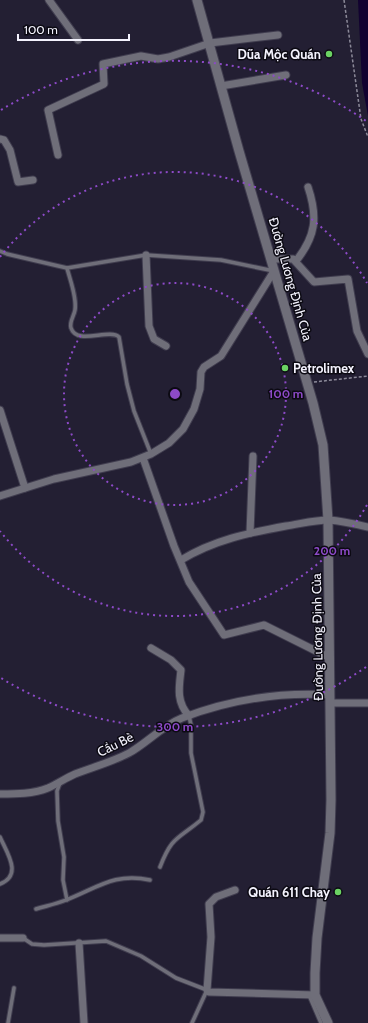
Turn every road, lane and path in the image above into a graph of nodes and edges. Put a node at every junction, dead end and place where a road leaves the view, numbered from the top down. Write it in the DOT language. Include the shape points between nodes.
graph roads {
  1 [pos="49,0"];
  2 [pos="197,0"];
  3 [pos="344,0"];
  4 [pos="278,35"];
  5 [pos="78,40"];
  6 [pos="210,43"];
  7 [pos="286,75"];
  8 [pos="221,86"];
  9 [pos="368,138"];
  10 [pos="0,139"];
  11 [pos="58,155"];
  12 [pos="34,180"];
  13 [pos="308,187"];
  14 [pos="0,251"];
  15 [pos="146,255"];
  16 [pos="271,259"];
  17 [pos="296,261"];
  18 [pos="67,268"];
  19 [pos="274,271"];
  20 [pos="166,346"];
  21 [pos="368,354"];
  22 [pos="368,376"];
  23 [pos="307,383"];
  24 [pos="0,410"];
  25 [pos="152,454"];
  26 [pos="253,456"];
  27 [pos="143,458"];
  28 [pos="25,488"];
  29 [pos="0,496"];
  30 [pos="328,520"];
  31 [pos="368,527"];
  32 [pos="250,533"];
  33 [pos="181,560"];
  34 [pos="151,648"];
  35 [pos="330,658"];
  36 [pos="330,699"];
  37 [pos="368,703"];
  38 [pos="189,716"];
  39 [pos="61,780"];
  40 [pos="0,794"];
  41 [pos="0,837"];
  42 [pos="160,867"];
  43 [pos="150,880"];
  44 [pos="0,884"];
  45 [pos="235,890"];
  46 [pos="67,900"];
  47 [pos="36,909"];
  48 [pos="0,938"];
  49 [pos="23,938"];
  50 [pos="79,943"];
  51 [pos="14,988"];
  52 [pos="207,990"];
  53 [pos="312,995"];
  54 [pos="8,1023"];
  55 [pos="84,1023"];
  56 [pos="192,1023"];
  57 [pos="321,1023"];
  58 [pos="328,1023"];
  1 -- 5 [label="street"];
  2 -- 6 [label="street, Đường Lương Định Của"];
  3 -- 9 [label="path" via="361,118"];
  4 -- 6 [label="street"];
  6 -- 8 [label="street, Đường Lương Định Của"];
  6 -- 11 [label="street" via="169,57 158,59 141,56 103,64 104,84 48,110"];
  7 -- 8 [label="street"];
  8 -- 16 [label="street, Đường Lương Định Của"];
  10 -- 12 [label="street" via="4,140 10,150 18,182"];
  13 -- 17 [label="street" via="315,216 310,242"];
  14 -- 18 [label="lane"];
  15 -- 18 [label="lane"];
  15 -- 19 [label="lane" via="221,260"];
  15 -- 20 [label="street" via="149,326 154,339"];
  16 -- 17 [label="street" via="288,258"];
  16 -- 19 [label="street, Đường Lương Định Của"];
  17 -- 21 [label="street" via="314,282 347,278 349,280 357,331"];
  18 -- 25 [label="lane" via="75,310 72,330 90,337 111,334 119,337 134,411"];
  19 -- 23 [label="street, Đường Lương Định Của"];
  19 -- 25 [label="street" via="221,356 201,372 197,400 183,429 169,443"];
  22 -- 23 [label="path"];
  23 -- 30 [label="street, Đường Lương Định Của" via="323,445"];
  24 -- 28 [label="street"];
  25 -- 27 [label="street"];
  26 -- 32 [label="street"];
  27 -- 28 [label="street"];
  27 -- 33 [label="street"];
  28 -- 29 [label="street"];
  30 -- 31 [label="street"];
  30 -- 32 [label="street"];
  30 -- 35 [label="street, Đường Lương Định Của"];
  32 -- 33 [label="street" via="215,542"];
  33 -- 35 [label="street" via="189,582 224,635 264,625"];
  34 -- 38 [label="street" via="171,660 181,670 179,699"];
  35 -- 36 [label="street, Đường Lương Định Của"];
  36 -- 37 [label="street, Cầu Bè"];
  36 -- 38 [label="street, Cầu Bè" via="302,694 273,696 222,706"];
  36 -- 53 [label="street, Đường Lương Định Của" via="330,833"];
  38 -- 39 [label="street, Cầu Bè" via="171,724 129,753"];
  38 -- 42 [label="lane" via="190,753 202,812 201,820 175,838"];
  39 -- 40 [label="street, Cầu Bè" via="49,787 31,792"];
  39 -- 46 [label="lane" via="57,791 64,857 63,880"];
  41 -- 44 [label="lane" via="11,863 12,875"];
  43 -- 46 [label="lane" via="114,879"];
  45 -- 52 [label="street" via="216,897 209,904 211,937"];
  46 -- 47 [label="lane"];
  48 -- 49 [label="street"];
  49 -- 50 [label="lane" via="32,944"];
  50 -- 52 [label="lane" via="106,941 141,956 176,978"];
  50 -- 55 [label="street"];
  51 -- 54 [label="lane"];
  52 -- 53 [label="street"];
  52 -- 56 [label="lane"];
  53 -- 57 [label="lane"];
  53 -- 58 [label="street, Đường Lương Định Của"];
}
